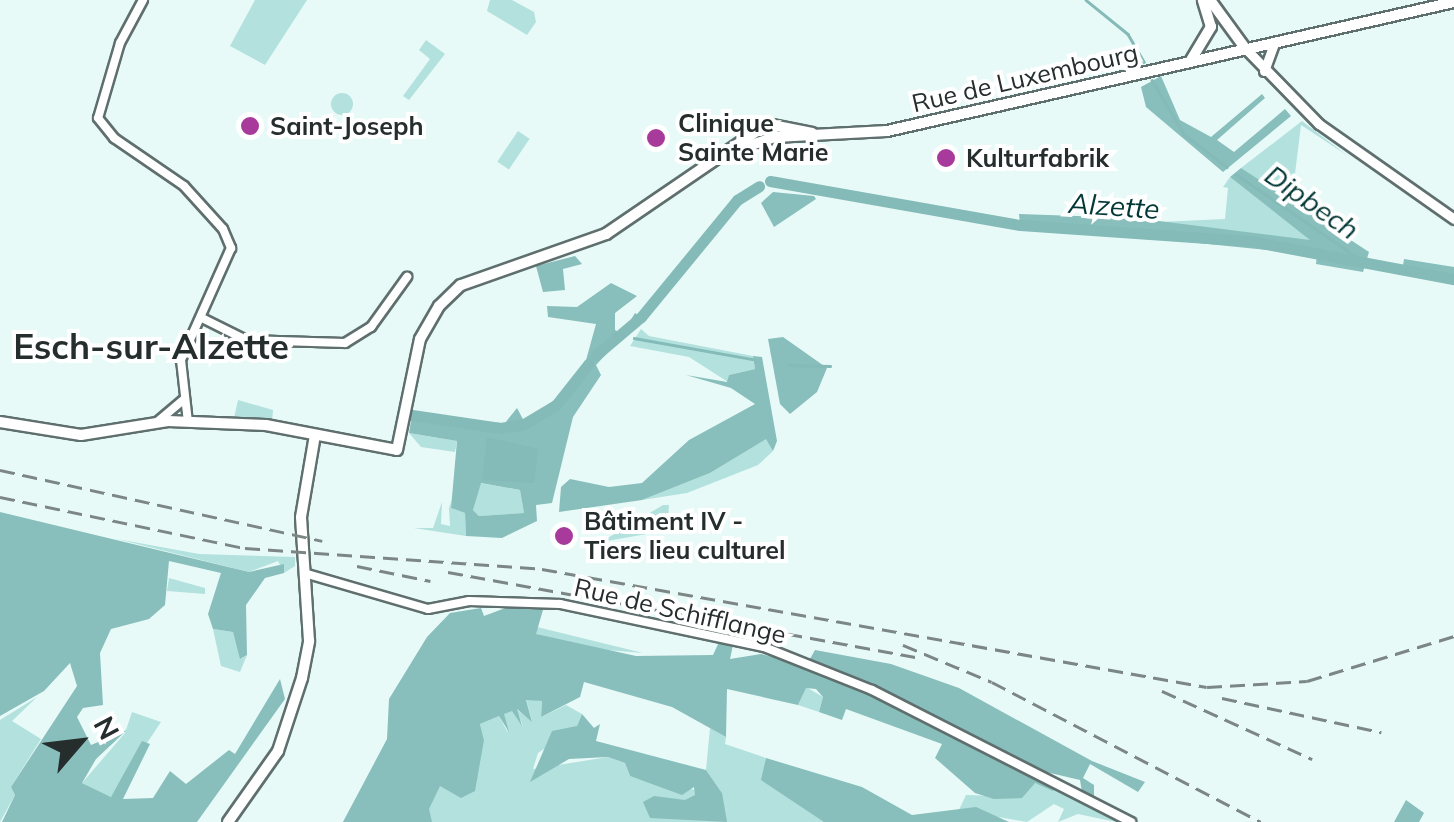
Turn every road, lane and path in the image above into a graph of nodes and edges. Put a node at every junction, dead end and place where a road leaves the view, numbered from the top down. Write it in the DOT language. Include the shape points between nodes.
graph roads {
  1 [pos="142,0"];
  2 [pos="1206,0"];
  3 [pos="1433,0"];
  4 [pos="1454,2"];
  5 [pos="1274,44"];
  6 [pos="1245,48"];
  7 [pos="1191,60"];
  8 [pos="1264,71"];
  9 [pos="1454,219"];
  10 [pos="407,277"];
  11 [pos="202,318"];
  12 [pos="182,400"];
  13 [pos="157,422"];
  14 [pos="0,424"];
  15 [pos="189,425"];
  16 [pos="137,430"];
  17 [pos="315,436"];
  18 [pos="304,573"];
  19 [pos="228,822"];
  20 [pos="1131,822"];
  1 -- 11 [label="street" via="98,102 102,126 184,186 228,237 231,258"];
  2 -- 6 [label="main road"];
  2 -- 7 [label="main road" via="1211,27"];
  3 -- 6 [label="main road, Rue de Luxembourg"];
  4 -- 5 [label="main road, Rue de Luxembourg"];
  5 -- 6 [label="main road, Rue de Luxembourg"];
  5 -- 8 [label="main road"];
  6 -- 7 [label="main road, Rue de Luxembourg"];
  6 -- 8 [label="main road"];
  7 -- 17 [label="main road, Rue de Luxembourg" via="887,131 812,133 766,124 606,234 483,272 452,293 416,350 397,450"];
  8 -- 9 [label="main road" via="1303,111"];
  10 -- 11 [label="street" via="355,340 246,340"];
  11 -- 12 [label="street" via="179,378"];
  12 -- 13 [label="street"];
  12 -- 15 [label="street"];
  13 -- 15 [label="main road"];
  13 -- 16 [label="main road"];
  14 -- 16 [label="main road" via="80,435"];
  15 -- 16 [label="main road"];
  15 -- 17 [label="main road"];
  17 -- 18 [label="main road" via="300,530"];
  18 -- 19 [label="main road" via="309,641 302,678 278,751"];
  18 -- 20 [label="street, Rue de Schifflange" via="428,608 470,601 560,604 764,647 872,690"];
}
